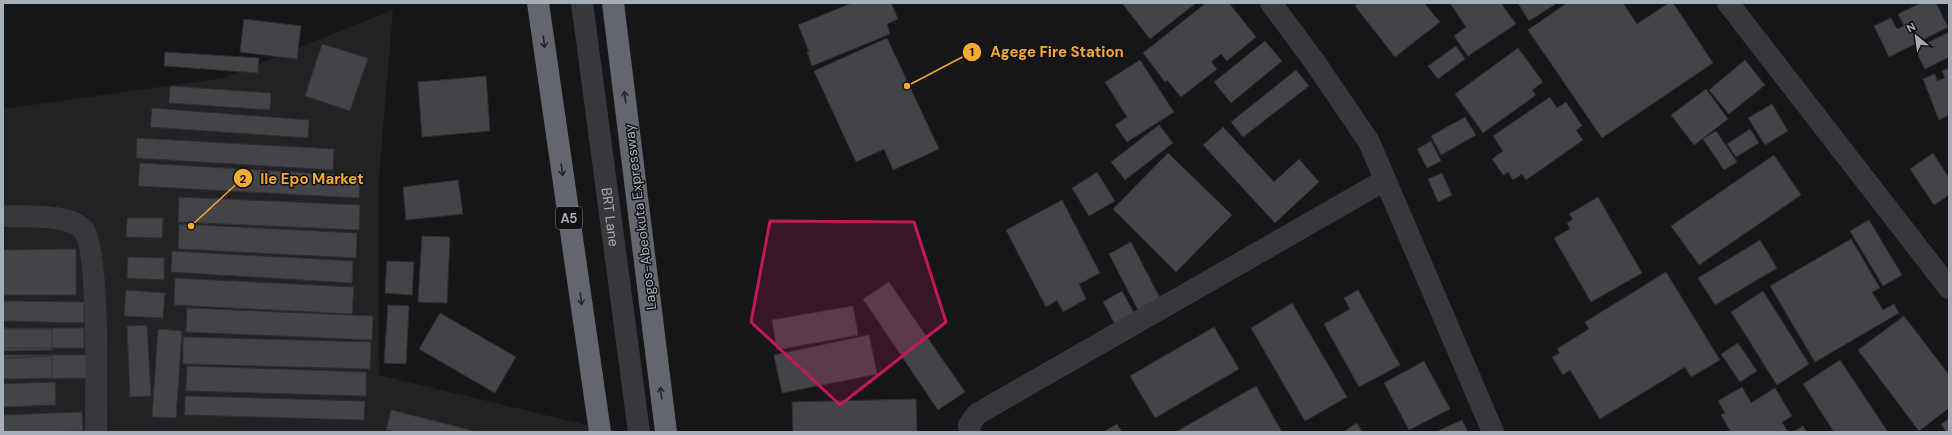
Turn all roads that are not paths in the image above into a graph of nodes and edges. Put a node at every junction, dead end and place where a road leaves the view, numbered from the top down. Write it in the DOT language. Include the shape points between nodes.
graph roads {
  1 [pos="538,3"];
  2 [pos="582,3"];
  3 [pos="613,3"];
  4 [pos="1271,3"];
  5 [pos="1728,3"];
  6 [pos="1385,180"];
  7 [pos="3,216"];
  8 [pos="1949,288"];
  9 [pos="96,432"];
  10 [pos="600,432"];
  11 [pos="639,432"];
  12 [pos="666,432"];
  13 [pos="970,432"];
  14 [pos="1493,432"];
  1 -- 10 [label="highway, A5, one-way"];
  2 -- 11 [label="street, BRT Lane"];
  12 -- 3 [label="highway, Lagos-Abeokuta Expressway, one-way"];
  4 -- 6 [label="street" via="1369,142"];
  5 -- 8 [label="street"];
  6 -- 13 [label="street" via="977,414 969,425"];
  6 -- 14 [label="street"];
  7 -- 9 [label="street" via="54,218 74,223 83,230 88,240 94,278"];
}
